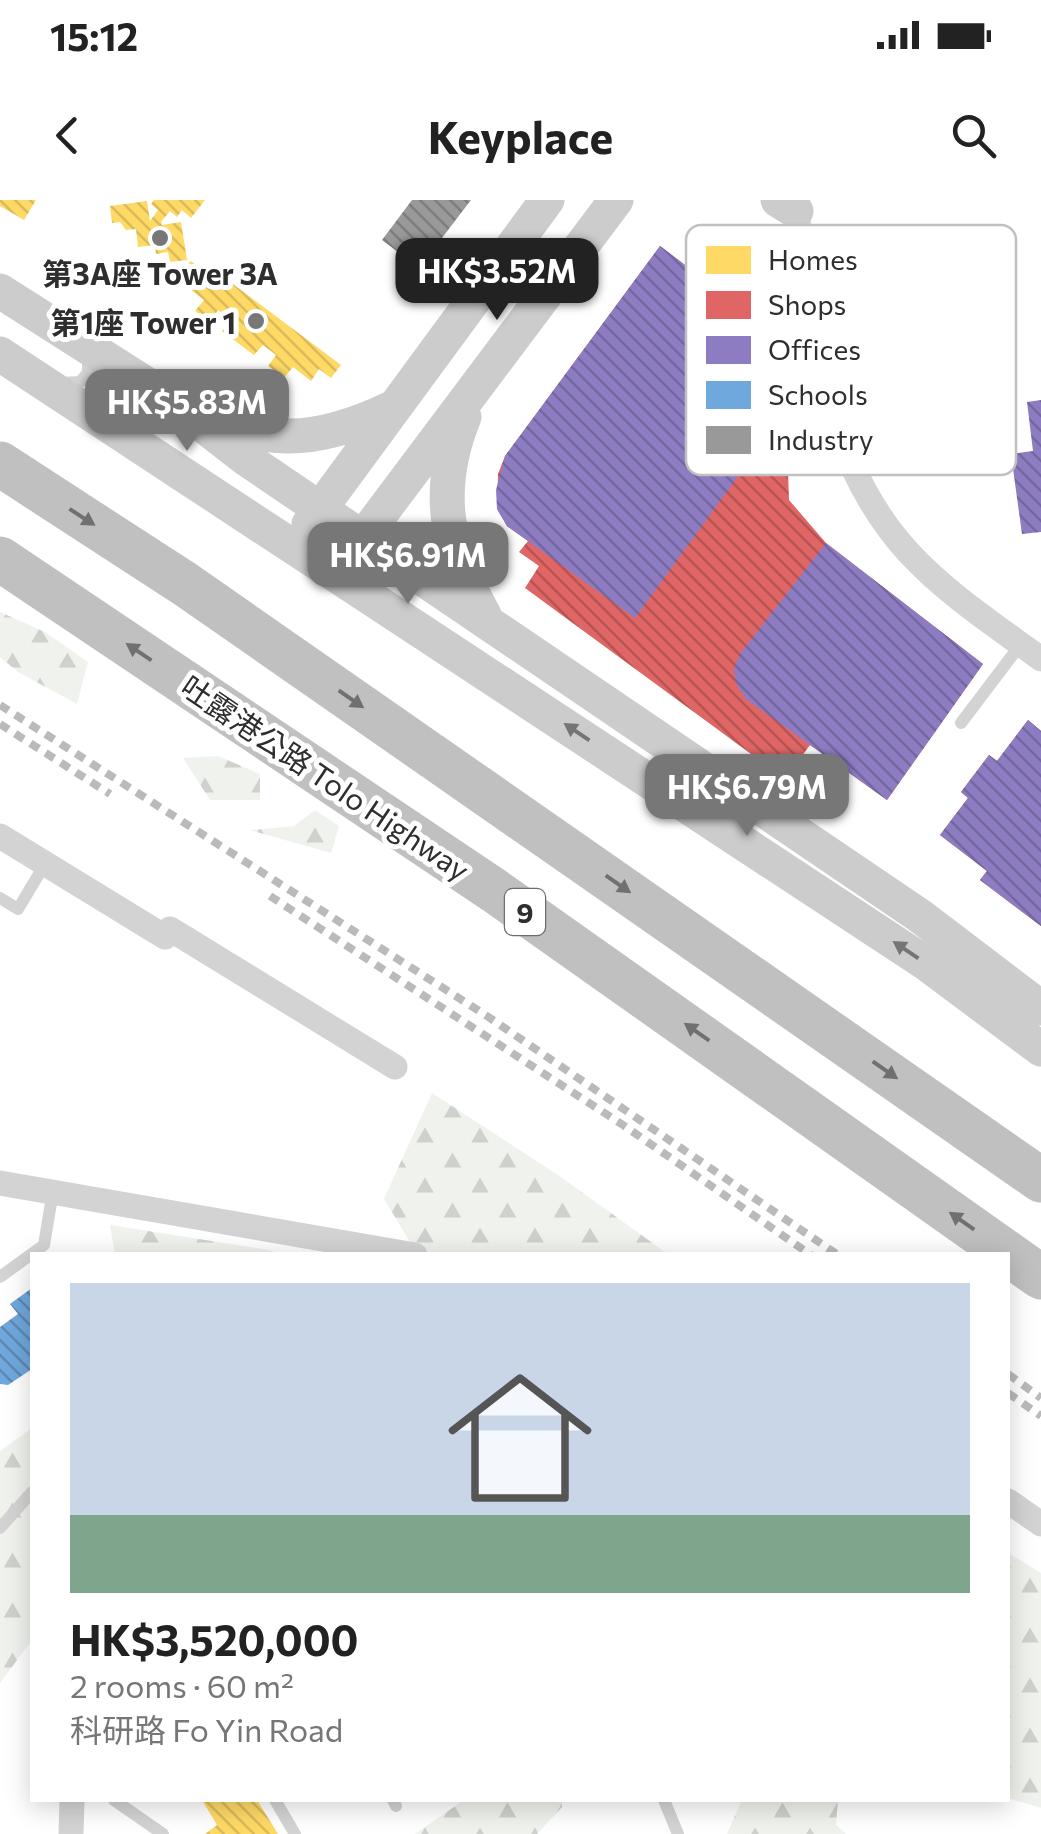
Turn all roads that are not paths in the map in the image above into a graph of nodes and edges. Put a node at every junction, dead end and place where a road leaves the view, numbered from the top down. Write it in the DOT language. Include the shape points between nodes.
graph roads {
  1 [pos="547,200"];
  2 [pos="616,200"];
  3 [pos="0,291"];
  4 [pos="75,340"];
  5 [pos="0,354"];
  6 [pos="40,380"];
  7 [pos="477,384"];
  8 [pos="168,398"];
  9 [pos="395,407"];
  10 [pos="0,464"];
  11 [pos="858,475"];
  12 [pos="321,508"];
  13 [pos="363,537"];
  14 [pos="294,546"];
  15 [pos="0,559"];
  16 [pos="337,573"];
  17 [pos="488,622"];
  18 [pos="1031,651"];
  19 [pos="961,722"];
  20 [pos="0,836"];
  21 [pos="46,864"];
  22 [pos="0,898"];
  23 [pos="1041,1008"];
  24 [pos="1041,1049"];
  25 [pos="395,1068"];
  26 [pos="1041,1180"];
  27 [pos="0,1183"];
  28 [pos="53,1192"];
  29 [pos="35,1252"];
  30 [pos="399,1252"];
  31 [pos="1006,1252"];
  32 [pos="1010,1255"];
  33 [pos="30,1256"];
  34 [pos="0,1277"];
  35 [pos="1041,1277"];
  36 [pos="30,1494"];
  37 [pos="1010,1502"];
  38 [pos="1041,1524"];
  39 [pos="0,1528"];
  40 [pos="72,1802"];
  41 [pos="117,1802"];
  42 [pos="276,1802"];
  43 [pos="665,1802"];
  44 [pos="71,1834"];
  45 [pos="164,1834"];
  46 [pos="295,1834"];
  47 [pos="678,1834"];
  1 -- 9 [label="main road"];
  2 -- 7 [label="main road"];
  3 -- 4 [label="main road"];
  4 -- 6 [label="lane" via="88,374 67,384"];
  4 -- 8 [label="main road"];
  5 -- 6 [label="main road"];
  6 -- 14 [label="main road"];
  7 -- 13 [label="main road"];
  7 -- 17 [label="main road" via="449,466 446,500 454,554"];
  8 -- 9 [label="main road" via="253,431 285,436 339,429"];
  8 -- 12 [label="main road"];
  9 -- 12 [label="main road"];
  10 -- 26 [label="highway, one-way" via="185,584"];
  11 -- 18 [label="street" via="908,552"];
  12 -- 13 [label="main road"];
  12 -- 14 [label="main road"];
  13 -- 16 [label="main road"];
  13 -- 17 [label="main road"];
  14 -- 16 [label="main road"];
  31 -- 15 [label="highway, 吐露港公路 Tolo Highway / 9, one-way" via="495,891"];
  24 -- 16 [label="main road, one-way" via="911,953"];
  17 -- 23 [label="main road" via="920,916"];
  18 -- 19 [label="lane"];
  20 -- 21 [label="street"];
  21 -- 22 [label="lane" via="18,909"];
  21 -- 25 [label="street" via="165,937 170,929"];
  27 -- 28 [label="street"];
  28 -- 29 [label="lane" via="44,1246"];
  28 -- 30 [label="street"];
  35 -- 32 [label="highway, 吐露港公路 Tolo Highway / 9, one-way"];
  33 -- 34 [label="lane"];
  36 -- 39 [label="lane"];
  37 -- 38 [label="street"];
  40 -- 44 [label="street"];
  41 -- 45 [label="lane"];
  42 -- 46 [label="lane"];
  43 -- 47 [label="lane"];
}
